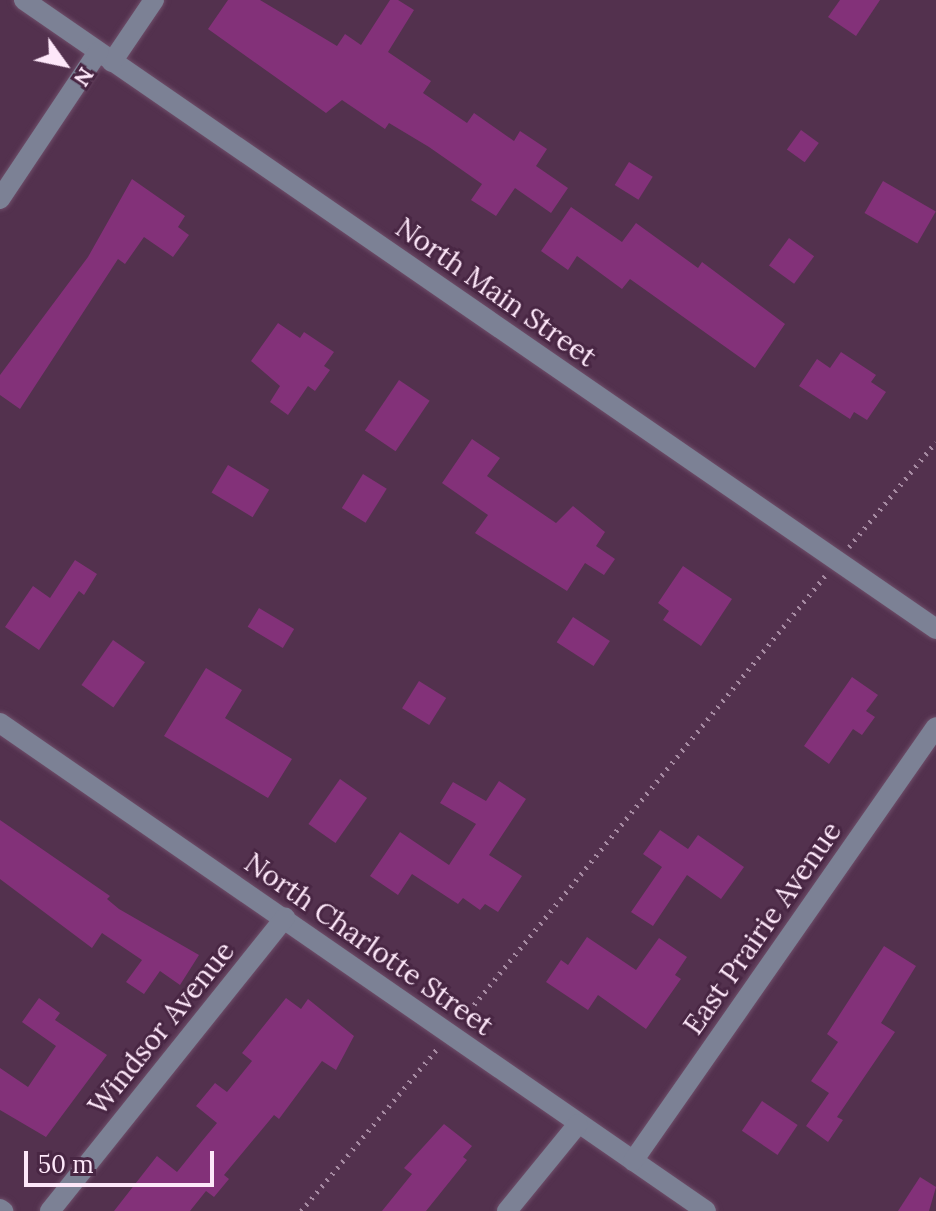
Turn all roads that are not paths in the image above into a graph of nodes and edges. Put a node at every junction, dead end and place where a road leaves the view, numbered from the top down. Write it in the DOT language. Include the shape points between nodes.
graph roads {
  1 [pos="24,0"];
  2 [pos="154,0"];
  3 [pos="105,57"];
  4 [pos="0,199"];
  5 [pos="936,629"];
  6 [pos="0,723"];
  7 [pos="936,727"];
  8 [pos="285,918"];
  9 [pos="578,1124"];
  10 [pos="633,1161"];
  11 [pos="50,1211"];
  12 [pos="507,1211"];
  13 [pos="706,1211"];
  1 -- 3 [label="street, North Main Street"];
  2 -- 3 [label="street"];
  3 -- 4 [label="street"];
  3 -- 5 [label="street, North Main Street"];
  6 -- 8 [label="street, North Charlotte Street"];
  7 -- 10 [label="street, East Prairie Avenue"];
  8 -- 9 [label="street, North Charlotte Street"];
  8 -- 11 [label="street, Windsor Avenue"];
  9 -- 10 [label="street, North Charlotte Street"];
  9 -- 12 [label="street"];
  10 -- 13 [label="street, North Charlotte Street"];
}
